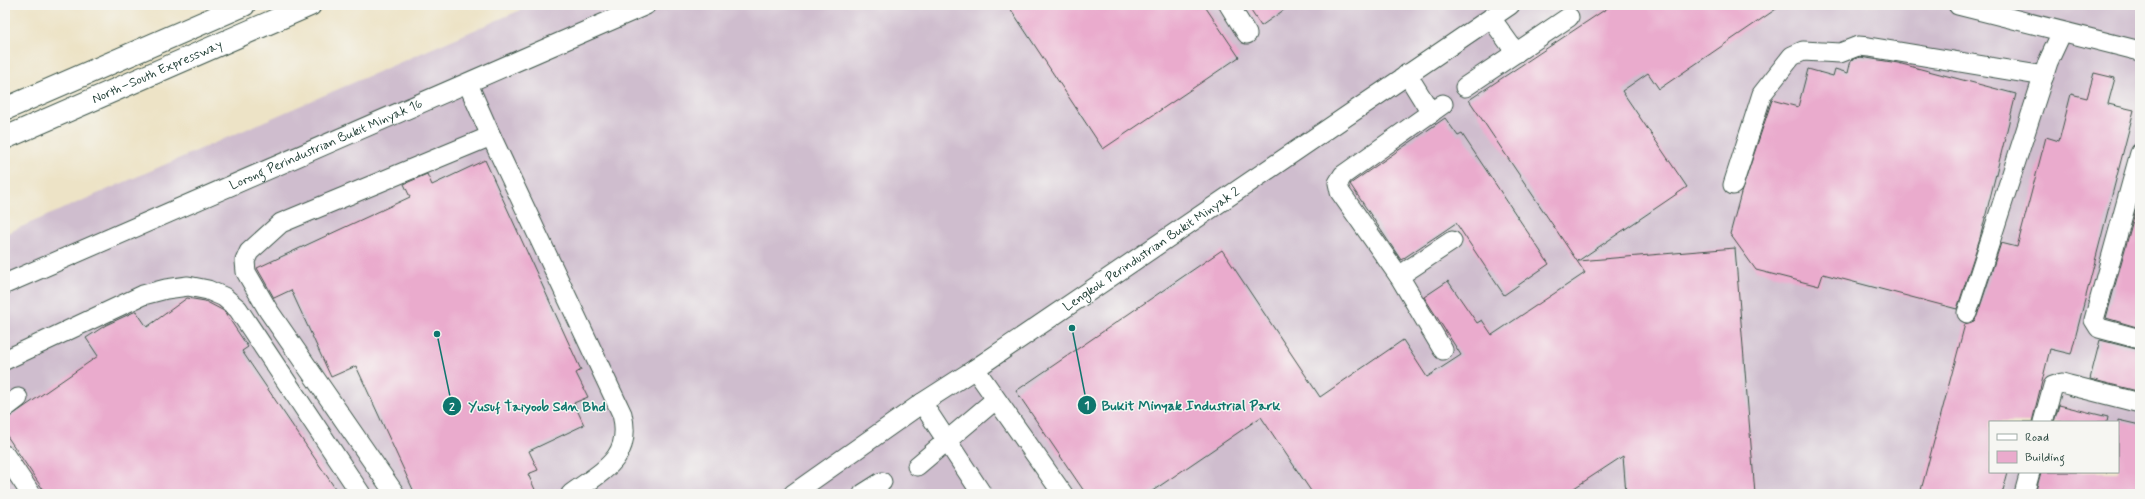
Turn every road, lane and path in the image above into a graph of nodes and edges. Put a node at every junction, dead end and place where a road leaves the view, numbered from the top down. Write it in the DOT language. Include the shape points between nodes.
graph roads {
  1 [pos="244,5"];
  2 [pos="310,5"];
  3 [pos="646,5"];
  4 [pos="1229,5"];
  5 [pos="1510,5"];
  6 [pos="1958,5"];
  7 [pos="1569,16"];
  8 [pos="1491,18"];
  9 [pos="2062,32"];
  10 [pos="1247,34"];
  11 [pos="2140,51"];
  12 [pos="1516,52"];
  13 [pos="1407,74"];
  14 [pos="2044,76"];
  15 [pos="468,84"];
  16 [pos="1465,87"];
  17 [pos="5,109"];
  18 [pos="491,136"];
  19 [pos="5,138"];
  20 [pos="2140,153"];
  21 [pos="1733,185"];
  22 [pos="1452,241"];
  23 [pos="1399,276"];
  24 [pos="5,284"];
  25 [pos="1967,313"];
  26 [pos="2140,339"];
  27 [pos="1443,350"];
  28 [pos="5,360"];
  29 [pos="975,369"];
  30 [pos="995,400"];
  31 [pos="922,403"];
  32 [pos="2140,404"];
  33 [pos="2043,421"];
  34 [pos="947,440"];
  35 [pos="5,455"];
  36 [pos="917,466"];
  37 [pos="2030,473"];
  38 [pos="882,482"];
  39 [pos="31,494"];
  40 [pos="361,494"];
  41 [pos="396,494"];
  42 [pos="571,494"];
  43 [pos="792,494"];
  44 [pos="863,494"];
  45 [pos="982,494"];
  46 [pos="1063,494"];
  47 [pos="2024,494"];
  1 -- 17 [label="highway, North–South Expressway"];
  2 -- 19 [label="highway, North–South Expressway"];
  3 -- 15 [label="street, Lorong Perindustrian Bukit Minyak 16"];
  4 -- 10 [label="street"];
  5 -- 8 [label="street, Lengkok Perindustrian Bukit Minyak 2"];
  6 -- 9 [label="street"];
  7 -- 12 [label="street"];
  8 -- 12 [label="street"];
  8 -- 13 [label="street, Lengkok Perindustrian Bukit Minyak 2"];
  9 -- 11 [label="street"];
  9 -- 14 [label="street"];
  12 -- 16 [label="street"];
  13 -- 23 [label="street" via="1437,109 1343,175 1338,183 1340,192"];
  13 -- 29 [label="street, Lengkok Perindustrian Bukit Minyak 2"];
  14 -- 21 [label="street" via="1869,47 1858,46 1840,52 1803,51 1792,56 1762,94"];
  14 -- 25 [label="street"];
  15 -- 18 [label="street"];
  15 -- 24 [label="street, Lorong Perindustrian Bukit Minyak 16"];
  18 -- 41 [label="street" via="281,223 249,252 245,261 246,272 268,310"];
  18 -- 42 [label="street" via="622,414 625,428 624,443 618,456 609,467"];
  20 -- 26 [label="street" via="2094,320 2099,328"];
  22 -- 23 [label="street"];
  23 -- 27 [label="street"];
  28 -- 40 [label="street" via="143,295 188,286 208,290 224,297 238,309"];
  29 -- 30 [label="street"];
  29 -- 31 [label="street, Lengkok Perindustrian Bukit Minyak 2"];
  30 -- 34 [label="street"];
  30 -- 46 [label="street"];
  31 -- 34 [label="street"];
  31 -- 43 [label="street, Lengkok Perindustrian Bukit Minyak 2"];
  32 -- 33 [label="street" via="2058,384 2053,386"];
  34 -- 36 [label="street"];
  34 -- 45 [label="street"];
  35 -- 39 [label="street"];
  37 -- 47 [label="street"];
  38 -- 44 [label="street"];
}
